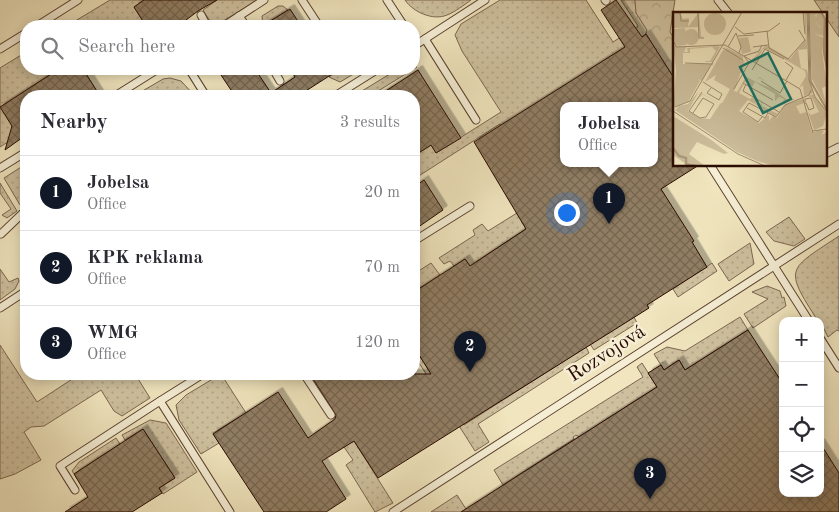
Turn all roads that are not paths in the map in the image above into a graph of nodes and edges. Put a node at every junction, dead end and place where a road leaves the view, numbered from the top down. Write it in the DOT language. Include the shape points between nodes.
graph roads {
  1 [pos="78,0"];
  2 [pos="264,0"];
  3 [pos="302,0"];
  4 [pos="387,0"];
  5 [pos="485,0"];
  6 [pos="718,0"];
  7 [pos="727,12"];
  8 [pos="201,15"];
  9 [pos="239,16"];
  10 [pos="46,20"];
  11 [pos="204,20"];
  12 [pos="233,20"];
  13 [pos="242,20"];
  14 [pos="315,20"];
  15 [pos="400,20"];
  16 [pos="20,37"];
  17 [pos="425,39"];
  18 [pos="420,41"];
  19 [pos="0,49"];
  20 [pos="148,75"];
  21 [pos="193,75"];
  22 [pos="276,75"];
  23 [pos="368,75"];
  24 [pos="280,81"];
  25 [pos="125,90"];
  26 [pos="202,90"];
  27 [pos="345,90"];
  28 [pos="476,120"];
  29 [pos="839,147"];
  30 [pos="826,155"];
  31 [pos="20,156"];
  32 [pos="711,166"];
  33 [pos="0,168"];
  34 [pos="470,206"];
  35 [pos="20,216"];
  36 [pos="839,224"];
  37 [pos="1,234"];
  38 [pos="420,237"];
  39 [pos="774,266"];
  40 [pos="20,295"];
  41 [pos="0,308"];
  42 [pos="806,317"];
  43 [pos="824,344"];
  44 [pos="839,368"];
  45 [pos="193,380"];
  46 [pos="308,380"];
  47 [pos="160,401"];
  48 [pos="331,415"];
  49 [pos="75,490"];
  50 [pos="230,512"];
  51 [pos="393,512"];
  1 -- 10 [label="lane"];
  2 -- 9 [label="lane"];
  3 -- 14 [label="lane"];
  4 -- 15 [label="lane"];
  5 -- 17 [label="lane"];
  6 -- 7 [label="lane"];
  8 -- 11 [label="lane"];
  9 -- 12 [label="lane"];
  9 -- 13 [label="lane"];
  16 -- 19 [label="lane"];
  17 -- 18 [label="lane"];
  17 -- 28 [label="lane"];
  20 -- 25 [label="lane"];
  21 -- 26 [label="lane"];
  22 -- 24 [label="lane"];
  23 -- 27 [label="lane"];
  29 -- 30 [label="lane"];
  31 -- 33 [label="lane"];
  32 -- 39 [label="lane"];
  34 -- 38 [label="lane"];
  35 -- 37 [label="lane"];
  36 -- 39 [label="lane, Rozvojová"];
  39 -- 42 [label="lane"];
  39 -- 51 [label="lane, Rozvojová"];
  40 -- 41 [label="lane"];
  43 -- 44 [label="lane"];
  45 -- 47 [label="lane"];
  46 -- 48 [label="lane"];
  47 -- 49 [label="lane" via="60,466"];
  47 -- 50 [label="lane"];
}
